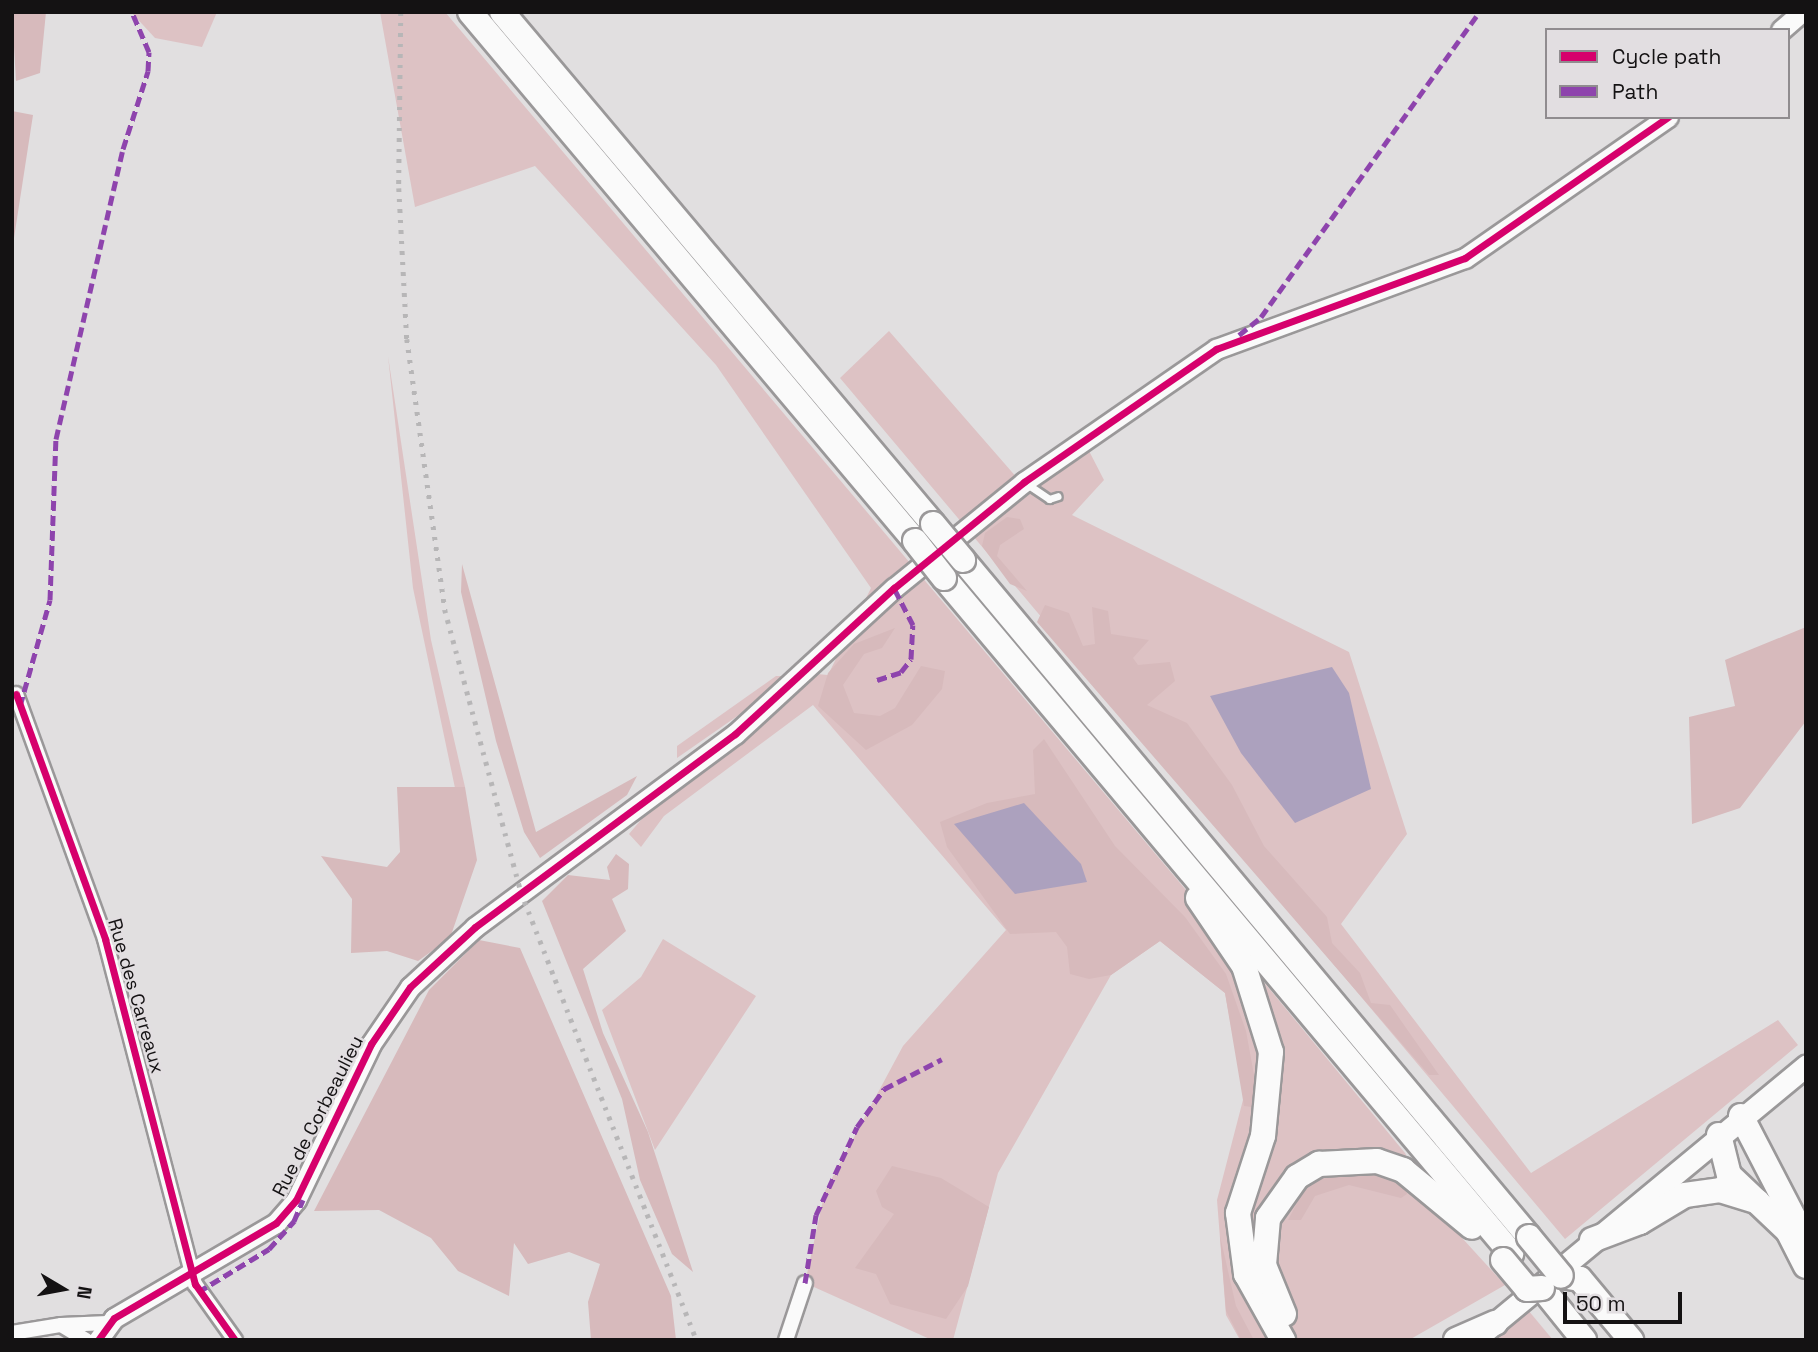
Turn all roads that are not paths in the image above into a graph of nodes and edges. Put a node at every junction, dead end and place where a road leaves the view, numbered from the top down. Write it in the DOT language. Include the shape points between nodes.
graph roads {
  1 [pos="470,12"];
  2 [pos="502,12"];
  3 [pos="1802,12"];
  4 [pos="1783,28"];
  5 [pos="1665,119"];
  6 [pos="1024,482"];
  7 [pos="1058,496"];
  8 [pos="16,694"];
  9 [pos="1126,789"];
  10 [pos="1806,1066"];
  11 [pos="1741,1116"];
  12 [pos="1719,1135"];
  13 [pos="1757,1201"];
  14 [pos="1592,1240"];
  15 [pos="1806,1240"];
  16 [pos="1514,1250"];
  17 [pos="1806,1266"];
  18 [pos="192,1273"];
  19 [pos="1551,1282"];
  20 [pos="805,1283"];
  21 [pos="1585,1316"];
  22 [pos="1495,1323"];
  23 [pos="61,1325"];
  24 [pos="107,1327"];
  25 [pos="12,1333"];
  26 [pos="86,1340"];
  27 [pos="235,1340"];
  28 [pos="786,1340"];
  29 [pos="1283,1340"];
  30 [pos="1297,1340"];
  31 [pos="1457,1340"];
  32 [pos="1475,1340"];
  33 [pos="1615,1340"];
  34 [pos="1631,1340"];
  1 -- 9 [label="highway, bridge"];
  2 -- 16 [label="highway, bridge" via="933,524"];
  3 -- 4 [label="street"];
  5 -- 6 [label="street, Rue de Corbeaulieu" via="1465,258 1216,349"];
  6 -- 7 [label="lane" via="1049,499"];
  6 -- 18 [label="street, Rue de Corbeaulieu" via="735,734 521,892 410,987 371,1044 296,1200 276,1223"];
  8 -- 18 [label="street, Rue des Carreaux" via="105,939"];
  9 -- 16 [label="highway"];
  9 -- 29 [label="highway" via="1244,966 1262,1011 1272,1087 1238,1213 1245,1275"];
  10 -- 11 [label="main road"];
  11 -- 12 [label="main road"];
  11 -- 15 [label="highway"];
  12 -- 13 [label="highway" via="1729,1175"];
  12 -- 14 [label="main road"];
  13 -- 14 [label="highway" via="1720,1190 1685,1195 1640,1222"];
  13 -- 17 [label="highway" via="1788,1231"];
  14 -- 22 [label="main road"];
  16 -- 19 [label="highway"];
  16 -- 30 [label="highway" via="1403,1170 1377,1161 1319,1164 1280,1195 1263,1241 1273,1294"];
  18 -- 24 [label="street, Rue de Corbeaulieu"];
  18 -- 27 [label="street, Rue des Carreaux" via="198,1292"];
  19 -- 21 [label="highway"];
  19 -- 21 [label="highway" via="1580,1279"];
  20 -- 28 [label="street"];
  21 -- 33 [label="highway"];
  21 -- 34 [label="highway"];
  22 -- 31 [label="highway"];
  22 -- 32 [label="main road"];
  23 -- 24 [label="street, Rue de Corbeaulieu"];
  23 -- 25 [label="street, Rue de Corbeaulieu"];
  23 -- 26 [label="street"];
}
